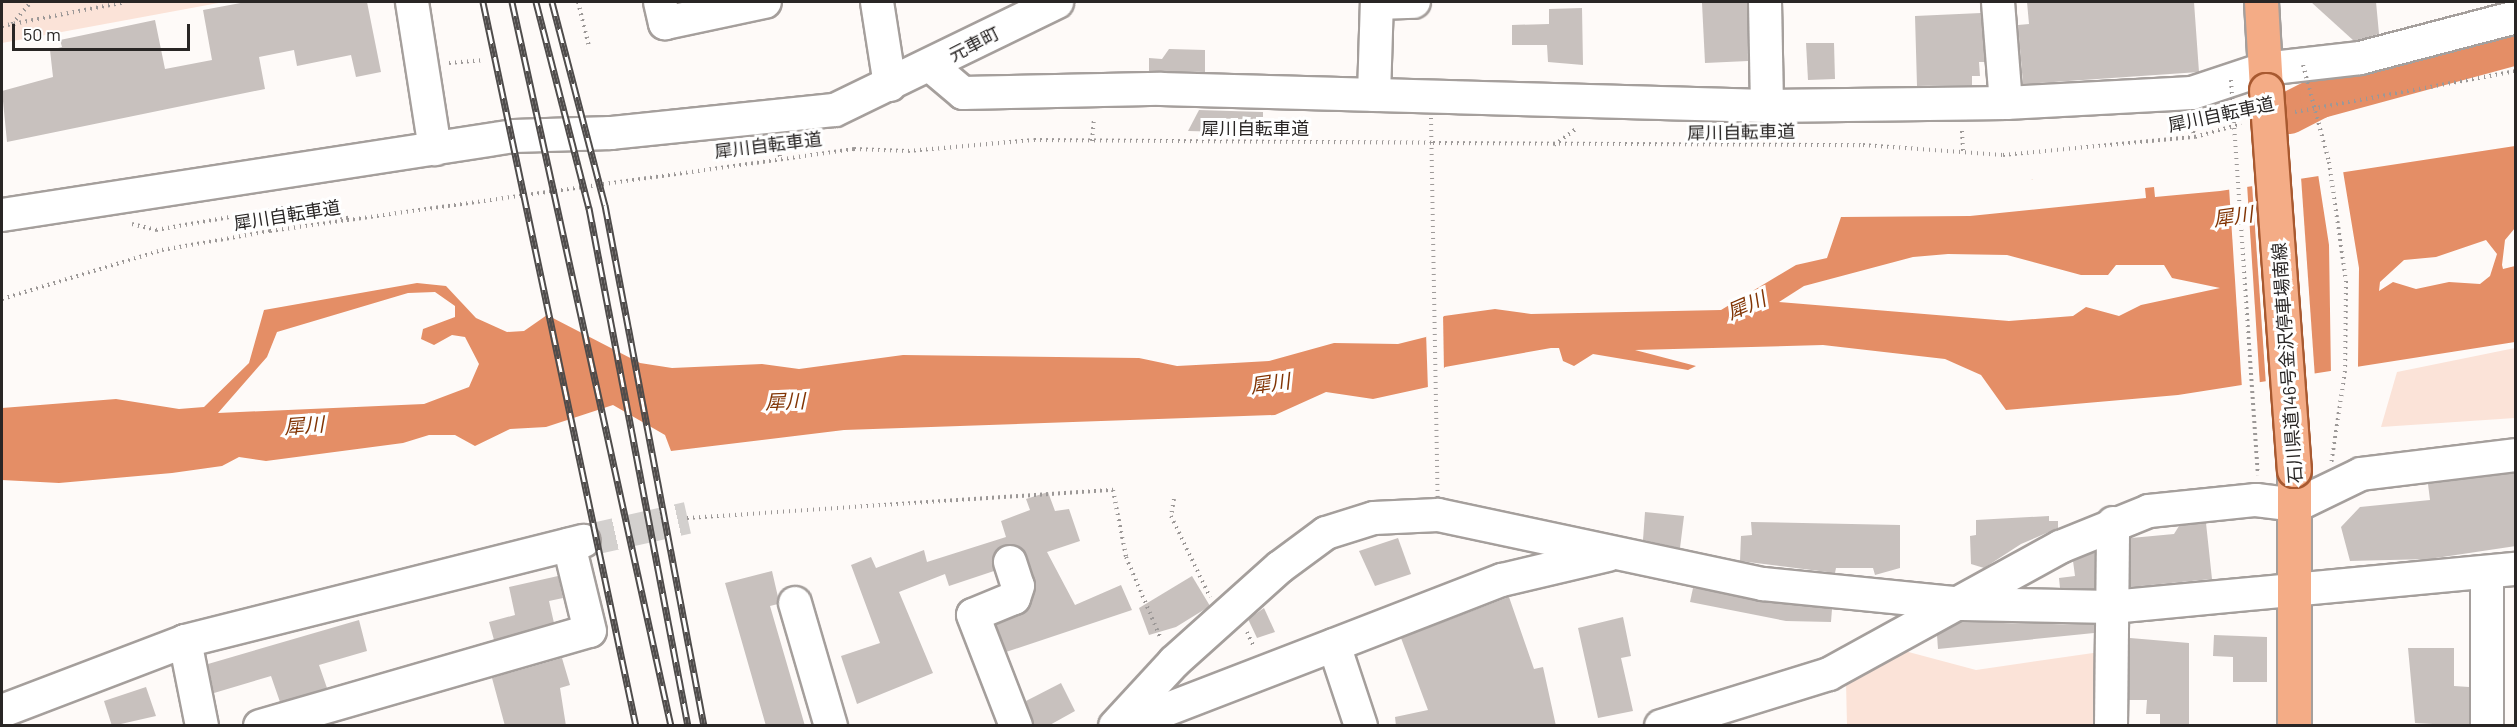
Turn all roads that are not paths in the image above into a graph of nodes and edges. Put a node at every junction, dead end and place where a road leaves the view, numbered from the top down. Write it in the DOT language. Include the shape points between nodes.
graph roads {
  1 [pos="412,2"];
  2 [pos="765,2"];
  3 [pos="877,2"];
  4 [pos="1057,2"];
  5 [pos="1377,2"];
  6 [pos="1414,2"];
  7 [pos="1765,2"];
  8 [pos="1998,2"];
  9 [pos="2261,2"];
  10 [pos="663,12"];
  11 [pos="2516,16"];
  12 [pos="931,66"];
  13 [pos="2265,79"];
  14 [pos="890,85"];
  15 [pos="1374,95"];
  16 [pos="2006,103"];
  17 [pos="1767,106"];
  18 [pos="435,149"];
  19 [pos="2,215"];
  20 [pos="2516,455"];
  21 [pos="2297,505"];
  22 [pos="2113,523"];
  23 [pos="1618,553"];
  24 [pos="1010,562"];
  25 [pos="2501,571"];
  26 [pos="2295,594"];
  27 [pos="795,603"];
  28 [pos="1963,604"];
  29 [pos="2112,607"];
  30 [pos="185,641"];
  31 [pos="1334,645"];
  32 [pos="2,711"];
  33 [pos="202,726"];
  34 [pos="260,726"];
  35 [pos="831,726"];
  36 [pos="1016,726"];
  37 [pos="1115,726"];
  38 [pos="1124,726"];
  39 [pos="1361,726"];
  40 [pos="1660,726"];
  41 [pos="2111,726"];
  42 [pos="2294,726"];
  43 [pos="2487,726"];
  1 -- 18 [label="street"];
  2 -- 10 [label="street"];
  3 -- 14 [label="street"];
  4 -- 12 [label="street, 元車町"];
  5 -- 6 [label="street"];
  5 -- 15 [label="street"];
  7 -- 17 [label="street"];
  8 -- 16 [label="street"];
  9 -- 13 [label="main road, 石川県道146号金沢停車場南線"];
  11 -- 13 [label="street" via="2360,58 2303,65"];
  12 -- 14 [label="street, 元車町"];
  12 -- 15 [label="street" via="963,93 1161,89"];
  13 -- 16 [label="street" via="2231,80 2192,93"];
  13 -- 21 [label="main road, 石川県道146号金沢停車場南線, bridge"];
  14 -- 18 [label="street, 元車町" via="836,110 611,133 514,136"];
  15 -- 17 [label="street"];
  16 -- 17 [label="street"];
  18 -- 19 [label="street, 元車町"];
  20 -- 21 [label="street" via="2361,474"];
  21 -- 22 [label="street" via="2256,500 2148,511"];
  21 -- 26 [label="main road, 石川県道146号金沢停車場南線"];
  22 -- 28 [label="street" via="2060,547"];
  22 -- 29 [label="street"];
  23 -- 28 [label="street" via="1763,584"];
  23 -- 31 [label="street" via="1502,580"];
  23 -- 37 [label="street" via="1438,515 1374,519 1326,533 1174,662"];
  24 -- 36 [label="street" via="1018,586 1014,598 973,615"];
  25 -- 26 [label="street"];
  25 -- 43 [label="street"];
  26 -- 29 [label="street"];
  26 -- 42 [label="main road, 石川県道146号金沢停車場南線"];
  27 -- 35 [label="street"];
  28 -- 29 [label="street"];
  28 -- 40 [label="street" via="1829,674"];
  29 -- 41 [label="street"];
  30 -- 32 [label="street"];
  30 -- 33 [label="street"];
  30 -- 34 [label="street" via="576,543 590,631"];
  31 -- 38 [label="street"];
  31 -- 39 [label="street"];
}
